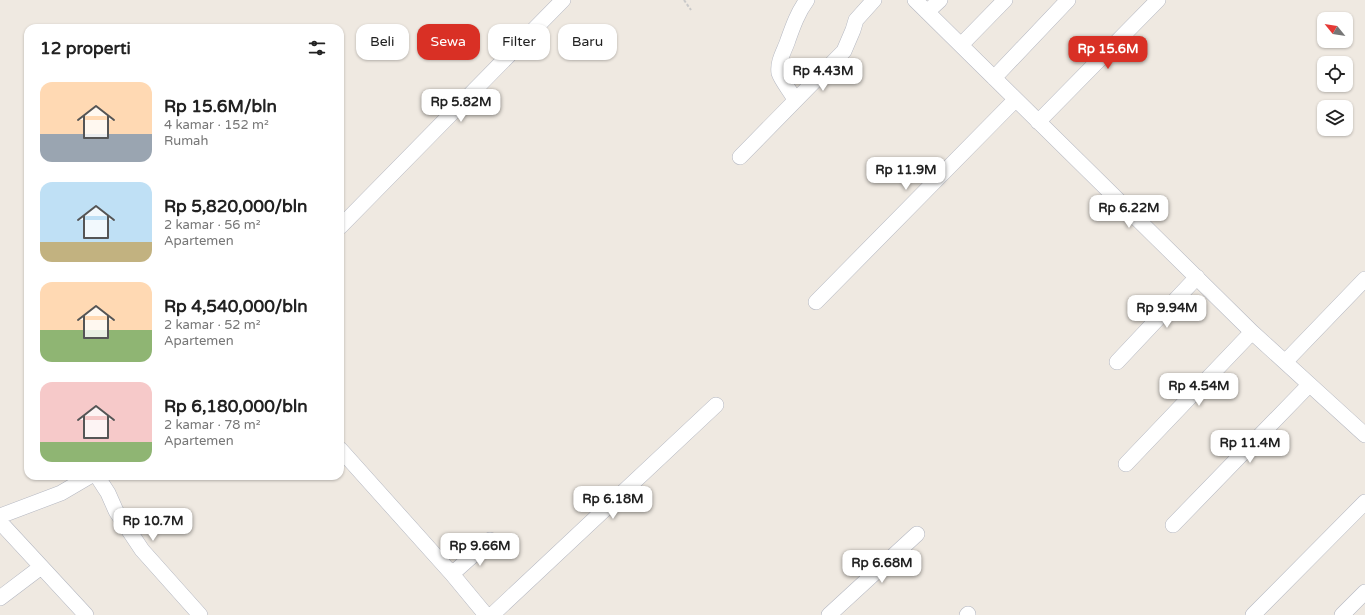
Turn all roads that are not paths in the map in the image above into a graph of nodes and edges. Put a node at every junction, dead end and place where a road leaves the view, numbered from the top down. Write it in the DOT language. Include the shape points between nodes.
graph roads {
  1 [pos="563,0"];
  2 [pos="807,0"];
  3 [pos="874,0"];
  4 [pos="915,0"];
  5 [pos="940,0"];
  6 [pos="1005,0"];
  7 [pos="1068,0"];
  8 [pos="1158,0"];
  9 [pos="927,12"];
  10 [pos="961,45"];
  11 [pos="994,78"];
  12 [pos="795,100"];
  13 [pos="1015,100"];
  14 [pos="1038,122"];
  15 [pos="740,157"];
  16 [pos="344,223"];
  17 [pos="1197,277"];
  18 [pos="1365,279"];
  19 [pos="816,302"];
  20 [pos="1252,332"];
  21 [pos="1117,362"];
  22 [pos="1285,362"];
  23 [pos="1309,385"];
  24 [pos="716,405"];
  25 [pos="1365,435"];
  26 [pos="344,453"];
  27 [pos="1126,464"];
  28 [pos="83,480"];
  29 [pos="100,480"];
  30 [pos="1365,502"];
  31 [pos="0,516"];
  32 [pos="0,522"];
  33 [pos="1172,525"];
  34 [pos="917,534"];
  35 [pos="490,540"];
  36 [pos="41,566"];
  37 [pos="452,574"];
  38 [pos="1365,592"];
  39 [pos="0,598"];
  40 [pos="484,614"];
  41 [pos="86,615"];
  42 [pos="200,615"];
  43 [pos="829,615"];
  44 [pos="1253,615"];
  45 [pos="1342,615"];
  1 -- 16 [label="street"];
  2 -- 12 [label="street" via="793,26 779,67 781,77"];
  3 -- 12 [label="street" via="856,20 844,51"];
  4 -- 9 [label="street"];
  5 -- 9 [label="street"];
  6 -- 10 [label="street"];
  7 -- 11 [label="street"];
  8 -- 14 [label="street"];
  9 -- 10 [label="street"];
  10 -- 11 [label="street"];
  11 -- 13 [label="street"];
  12 -- 15 [label="street"];
  13 -- 14 [label="street"];
  13 -- 19 [label="street"];
  14 -- 17 [label="street"];
  17 -- 20 [label="street"];
  17 -- 21 [label="street"];
  18 -- 22 [label="street"];
  20 -- 22 [label="street"];
  20 -- 27 [label="street"];
  22 -- 23 [label="street"];
  23 -- 25 [label="street"];
  23 -- 33 [label="street"];
  24 -- 40 [label="street"];
  26 -- 37 [label="street"];
  28 -- 31 [label="street" via="61,493"];
  29 -- 42 [label="street" via="116,512 142,550"];
  30 -- 44 [label="street"];
  32 -- 36 [label="street"];
  34 -- 43 [label="street"];
  35 -- 37 [label="street"];
  36 -- 39 [label="street"];
  36 -- 41 [label="street"];
  37 -- 40 [label="street"];
  38 -- 45 [label="street"];
}
